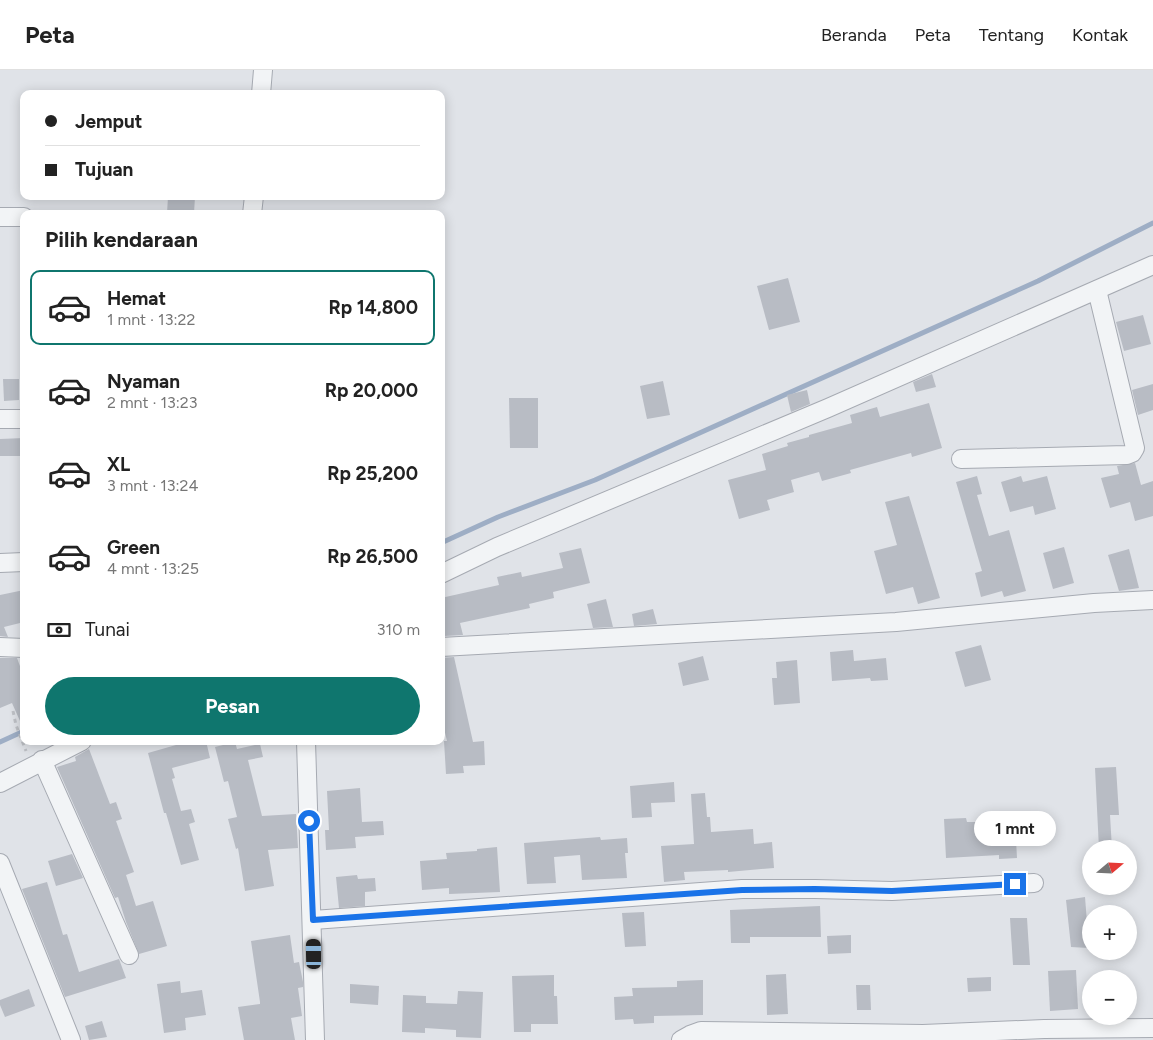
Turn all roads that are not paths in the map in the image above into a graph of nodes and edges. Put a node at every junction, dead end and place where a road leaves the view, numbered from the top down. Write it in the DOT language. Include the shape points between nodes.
graph roads {
  1 [pos="263,70"];
  2 [pos="261,90"];
  3 [pos="0,217"];
  4 [pos="20,217"];
  5 [pos="1153,265"];
  6 [pos="1097,290"];
  7 [pos="0,419"];
  8 [pos="20,419"];
  9 [pos="961,459"];
  10 [pos="0,562"];
  11 [pos="20,562"];
  12 [pos="445,572"];
  13 [pos="1153,600"];
  14 [pos="0,647"];
  15 [pos="445,647"];
  16 [pos="20,648"];
  17 [pos="74,745"];
  18 [pos="306,745"];
  19 [pos="42,760"];
  20 [pos="0,783"];
  21 [pos="0,863"];
  22 [pos="1034,883"];
  23 [pos="313,920"];
  24 [pos="129,956"];
  25 [pos="1153,1028"];
  26 [pos="71,1040"];
  27 [pos="315,1040"];
  28 [pos="680,1040"];
  1 -- 2 [label="street"];
  3 -- 4 [label="street"];
  5 -- 6 [label="street"];
  6 -- 9 [label="street" via="1135,448 1132,453"];
  6 -- 12 [label="street"];
  7 -- 8 [label="street"];
  10 -- 11 [label="street"];
  13 -- 15 [label="street" via="896,622"];
  14 -- 16 [label="street"];
  17 -- 19 [label="street"];
  18 -- 23 [label="street"];
  19 -- 20 [label="street"];
  19 -- 24 [label="street"];
  21 -- 26 [label="street"];
  22 -- 23 [label="street" via="892,891 742,890"];
  23 -- 27 [label="street"];
  25 -- 28 [label="street" via="922,1034 701,1031"];
}
